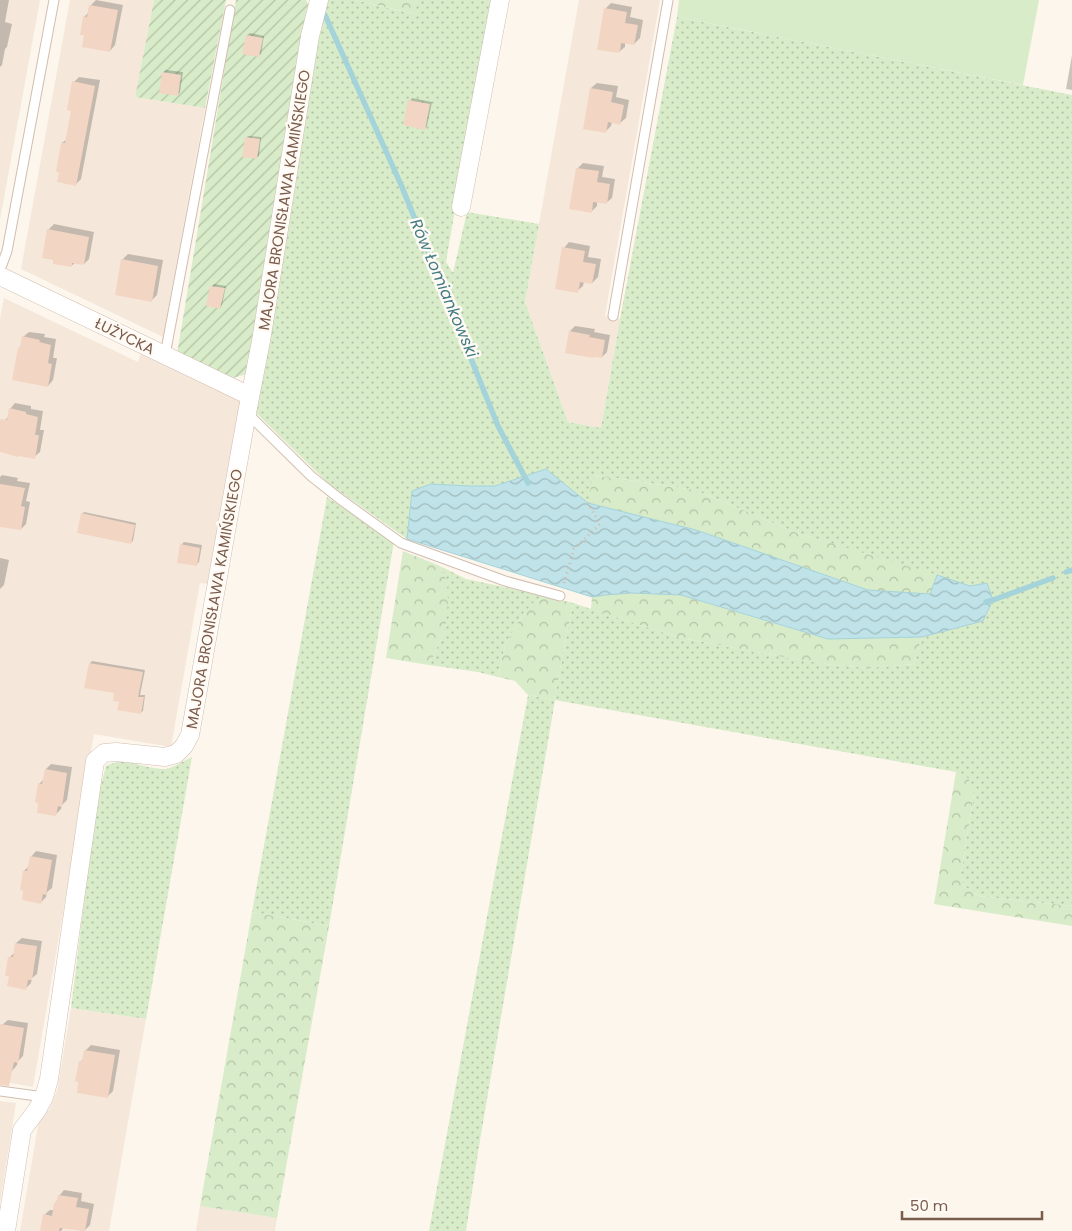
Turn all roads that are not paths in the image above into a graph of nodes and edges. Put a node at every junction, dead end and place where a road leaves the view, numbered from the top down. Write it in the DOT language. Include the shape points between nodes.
graph roads {
  1 [pos="54,0"];
  2 [pos="320,0"];
  3 [pos="500,0"];
  4 [pos="668,0"];
  5 [pos="230,10"];
  6 [pos="461,207"];
  7 [pos="0,270"];
  8 [pos="0,276"];
  9 [pos="612,316"];
  10 [pos="165,355"];
  11 [pos="248,405"];
  12 [pos="560,596"];
  13 [pos="0,1091"];
  14 [pos="44,1097"];
  15 [pos="6,1231"];
  1 -- 7 [label="lane" via="7,251"];
  2 -- 11 [label="street, MAJORA BRONISŁAWA KAMIŃSKIEGO" via="310,36"];
  3 -- 6 [label="street"];
  4 -- 9 [label="lane"];
  5 -- 10 [label="lane"];
  8 -- 10 [label="street, ŁUŻYCKA"];
  10 -- 11 [label="street, ŁUŻYCKA"];
  11 -- 12 [label="lane" via="311,476 401,543 505,581"];
  11 -- 14 [label="street, MAJORA BRONISŁAWA KAMIŃSKIEGO" via="190,735 176,754 165,757 110,752 95,761"];
  13 -- 14 [label="lane"];
  14 -- 15 [label="street, MAJORA BRONISŁAWA KAMIŃSKIEGO" via="22,1130"];
}
